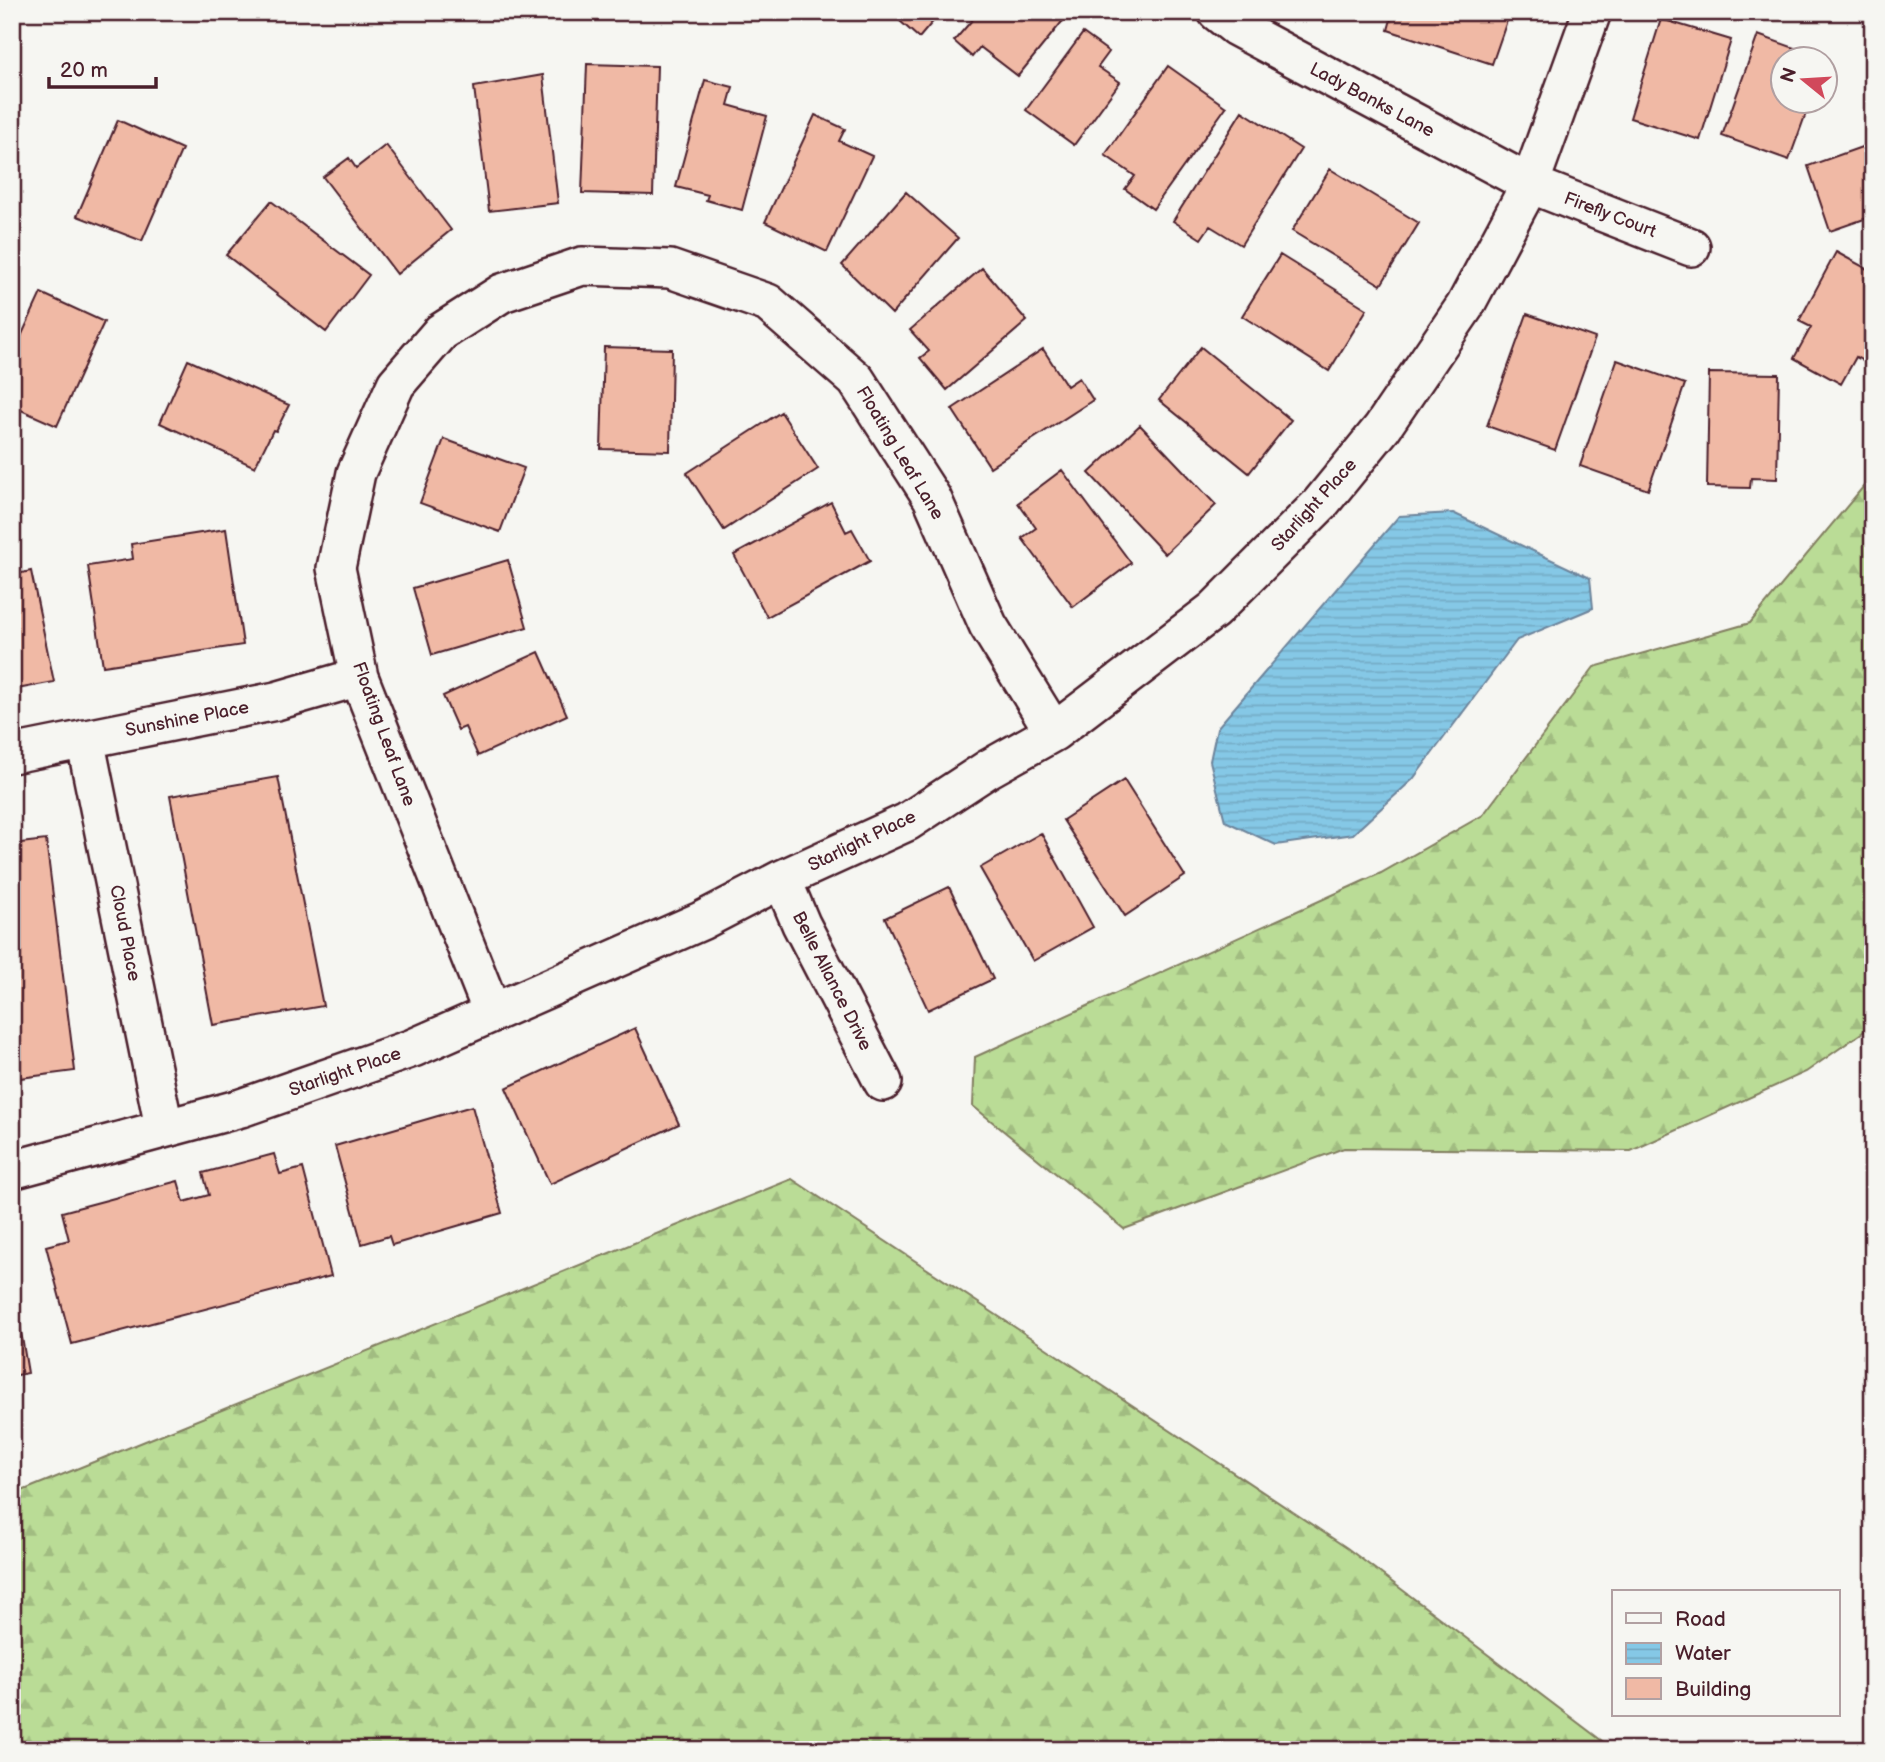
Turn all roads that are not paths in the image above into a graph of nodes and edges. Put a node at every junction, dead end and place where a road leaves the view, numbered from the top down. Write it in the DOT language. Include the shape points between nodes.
graph roads {
  1 [pos="1217,12"];
  2 [pos="1592,12"];
  3 [pos="1530,184"];
  4 [pos="1691,247"];
  5 [pos="359,677"];
  6 [pos="1054,732"];
  7 [pos="85,739"];
  8 [pos="12,754"];
  9 [pos="782,879"];
  10 [pos="492,1012"];
  11 [pos="883,1082"];
  12 [pos="164,1127"];
  13 [pos="12,1170"];
  1 -- 3 [label="street, Lady Banks Lane" via="1236,27"];
  2 -- 3 [label="street, Starlight Place"];
  3 -- 4 [label="street, Firefly Court"];
  3 -- 6 [label="street, Starlight Place" via="1465,306 1382,428 1320,504 1214,610"];
  5 -- 6 [label="street, Floating Leaf Lane" via="336,568 356,473 396,384 441,332 502,293 582,266 670,270 768,303 856,380 932,498 988,625"];
  5 -- 7 [label="street, Sunshine Place" via="276,701"];
  5 -- 10 [label="street, Floating Leaf Lane"];
  6 -- 9 [label="street, Starlight Place" via="907,822"];
  7 -- 8 [label="street, Sunshine Place"];
  7 -- 12 [label="street, Cloud Place"];
  9 -- 10 [label="street, Starlight Place" via="701,921"];
  9 -- 11 [label="street, Belle Allance Drive"];
  10 -- 12 [label="street, Starlight Place" via="389,1056 241,1108"];
  12 -- 13 [label="street, Starlight Place"];
}
